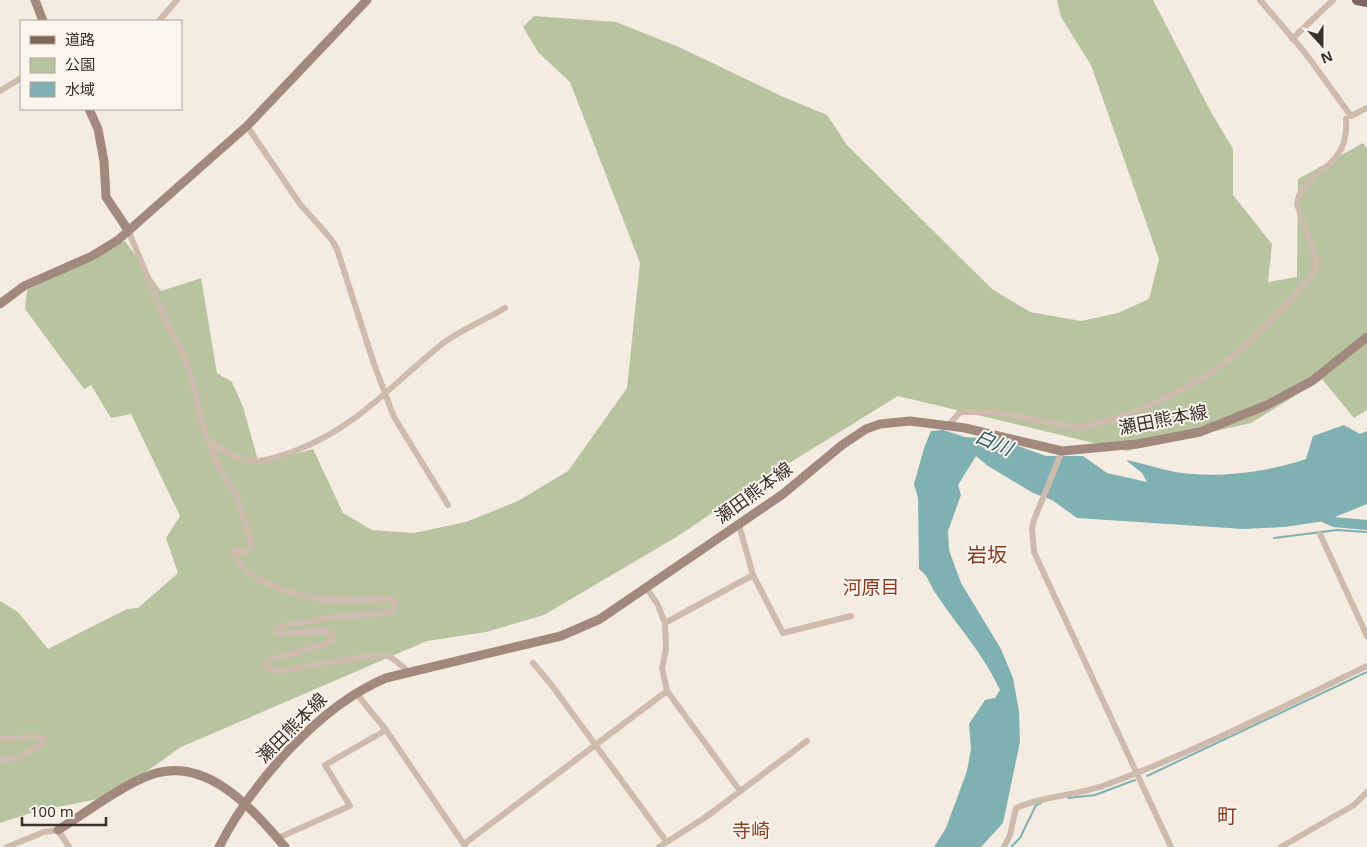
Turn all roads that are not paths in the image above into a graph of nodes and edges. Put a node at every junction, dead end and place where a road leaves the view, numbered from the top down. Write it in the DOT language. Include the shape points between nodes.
graph roads {
  1 [pos="35,0"];
  2 [pos="177,0"];
  3 [pos="367,0"];
  4 [pos="1260,0"];
  5 [pos="1333,0"];
  6 [pos="1357,0"];
  7 [pos="1367,2"];
  8 [pos="43,20"];
  9 [pos="160,20"];
  10 [pos="1292,39"];
  11 [pos="20,79"];
  12 [pos="0,91"];
  13 [pos="1367,108"];
  14 [pos="89,110"];
  15 [pos="1346,119"];
  16 [pos="247,126"];
  17 [pos="128,230"];
  18 [pos="0,304"];
  19 [pos="505,308"];
  20 [pos="1367,337"];
  21 [pos="385,396"];
  22 [pos="948,426"];
  23 [pos="208,440"];
  24 [pos="1061,453"];
  25 [pos="448,505"];
  26 [pos="739,525"];
  27 [pos="1320,534"];
  28 [pos="753,575"];
  29 [pos="646,588"];
  30 [pos="851,616"];
  31 [pos="665,623"];
  32 [pos="1367,636"];
  33 [pos="533,663"];
  34 [pos="1367,666"];
  35 [pos="408,672"];
  36 [pos="667,691"];
  37 [pos="356,693"];
  38 [pos="386,730"];
  39 [pos="0,738"];
  40 [pos="807,741"];
  41 [pos="596,746"];
  42 [pos="0,760"];
  43 [pos="1136,774"];
  44 [pos="740,791"];
  45 [pos="1367,792"];
  46 [pos="245,804"];
  47 [pos="58,830"];
  48 [pos="278,838"];
  49 [pos="666,841"];
  50 [pos="465,846"];
  51 [pos="7,847"];
  52 [pos="69,847"];
  53 [pos="219,847"];
  54 [pos="285,847"];
  55 [pos="659,847"];
  56 [pos="1004,847"];
  57 [pos="1171,847"];
  58 [pos="1281,847"];
  1 -- 8 [label="main road"];
  2 -- 9 [label="street"];
  3 -- 16 [label="main road"];
  4 -- 10 [label="street"];
  5 -- 10 [label="street"];
  6 -- 7 [label="main road"];
  10 -- 13 [label="street" via="1351,116"];
  11 -- 12 [label="street"];
  14 -- 17 [label="main road" via="104,161 106,197"];
  15 -- 22 [label="street" via="1343,144 1337,159 1302,190 1298,198 1297,204 1316,258 1313,274 1223,364 1158,401 1089,426 1078,428 984,412 960,412"];
  16 -- 17 [label="main road"];
  16 -- 21 [label="street" via="300,204 332,239"];
  17 -- 18 [label="main road" via="92,256 24,286"];
  17 -- 23 [label="street" via="182,352"];
  19 -- 21 [label="street" via="444,342"];
  20 -- 24 [label="main road, 瀬田熊本線" via="1312,381 1219,426 1138,444"];
  21 -- 23 [label="street" via="334,432 276,458 242,459"];
  21 -- 25 [label="street" via="405,438"];
  22 -- 24 [label="main road, 瀬田熊本線"];
  22 -- 26 [label="main road, 瀬田熊本線" via="896,421 866,429"];
  23 -- 35 [label="street" via="218,468 236,494 244,515 252,545 245,552 236,548 232,551 246,572 317,599 387,598 394,602 393,610 385,613 277,627 275,631 281,634 322,631 331,633 334,639 326,645 285,654 267,661 265,665 281,671 364,655 380,655 389,657"];
  24 -- 43 [label="street" via="1034,520 1034,552"];
  26 -- 28 [label="street"];
  26 -- 29 [label="main road, 瀬田熊本線"];
  27 -- 32 [label="street"];
  28 -- 30 [label="street" via="783,633"];
  28 -- 31 [label="street"];
  29 -- 31 [label="street" via="657,603"];
  29 -- 35 [label="main road, 瀬田熊本線" via="579,630"];
  31 -- 36 [label="street" via="663,663"];
  33 -- 41 [label="street"];
  34 -- 43 [label="street"];
  35 -- 37 [label="main road, 瀬田熊本線"];
  36 -- 41 [label="street"];
  36 -- 44 [label="street"];
  37 -- 38 [label="street"];
  37 -- 46 [label="main road, 瀬田熊本線" via="308,731"];
  38 -- 48 [label="street" via="324,765 350,806"];
  38 -- 50 [label="street"];
  39 -- 42 [label="street" via="21,740 37,737 44,743 18,758"];
  40 -- 44 [label="street"];
  41 -- 49 [label="street"];
  41 -- 50 [label="street"];
  43 -- 56 [label="street" via="1104,786 1042,798 1016,808"];
  43 -- 57 [label="street"];
  44 -- 49 [label="street" via="706,817"];
  45 -- 58 [label="street" via="1354,805"];
  46 -- 47 [label="main road" via="221,785 201,775 183,770 162,772 143,777"];
  46 -- 48 [label="main road"];
  46 -- 53 [label="main road, 瀬田熊本線"];
  47 -- 51 [label="street" via="44,832"];
  47 -- 52 [label="street"];
  48 -- 54 [label="main road"];
  49 -- 55 [label="street"];
}
